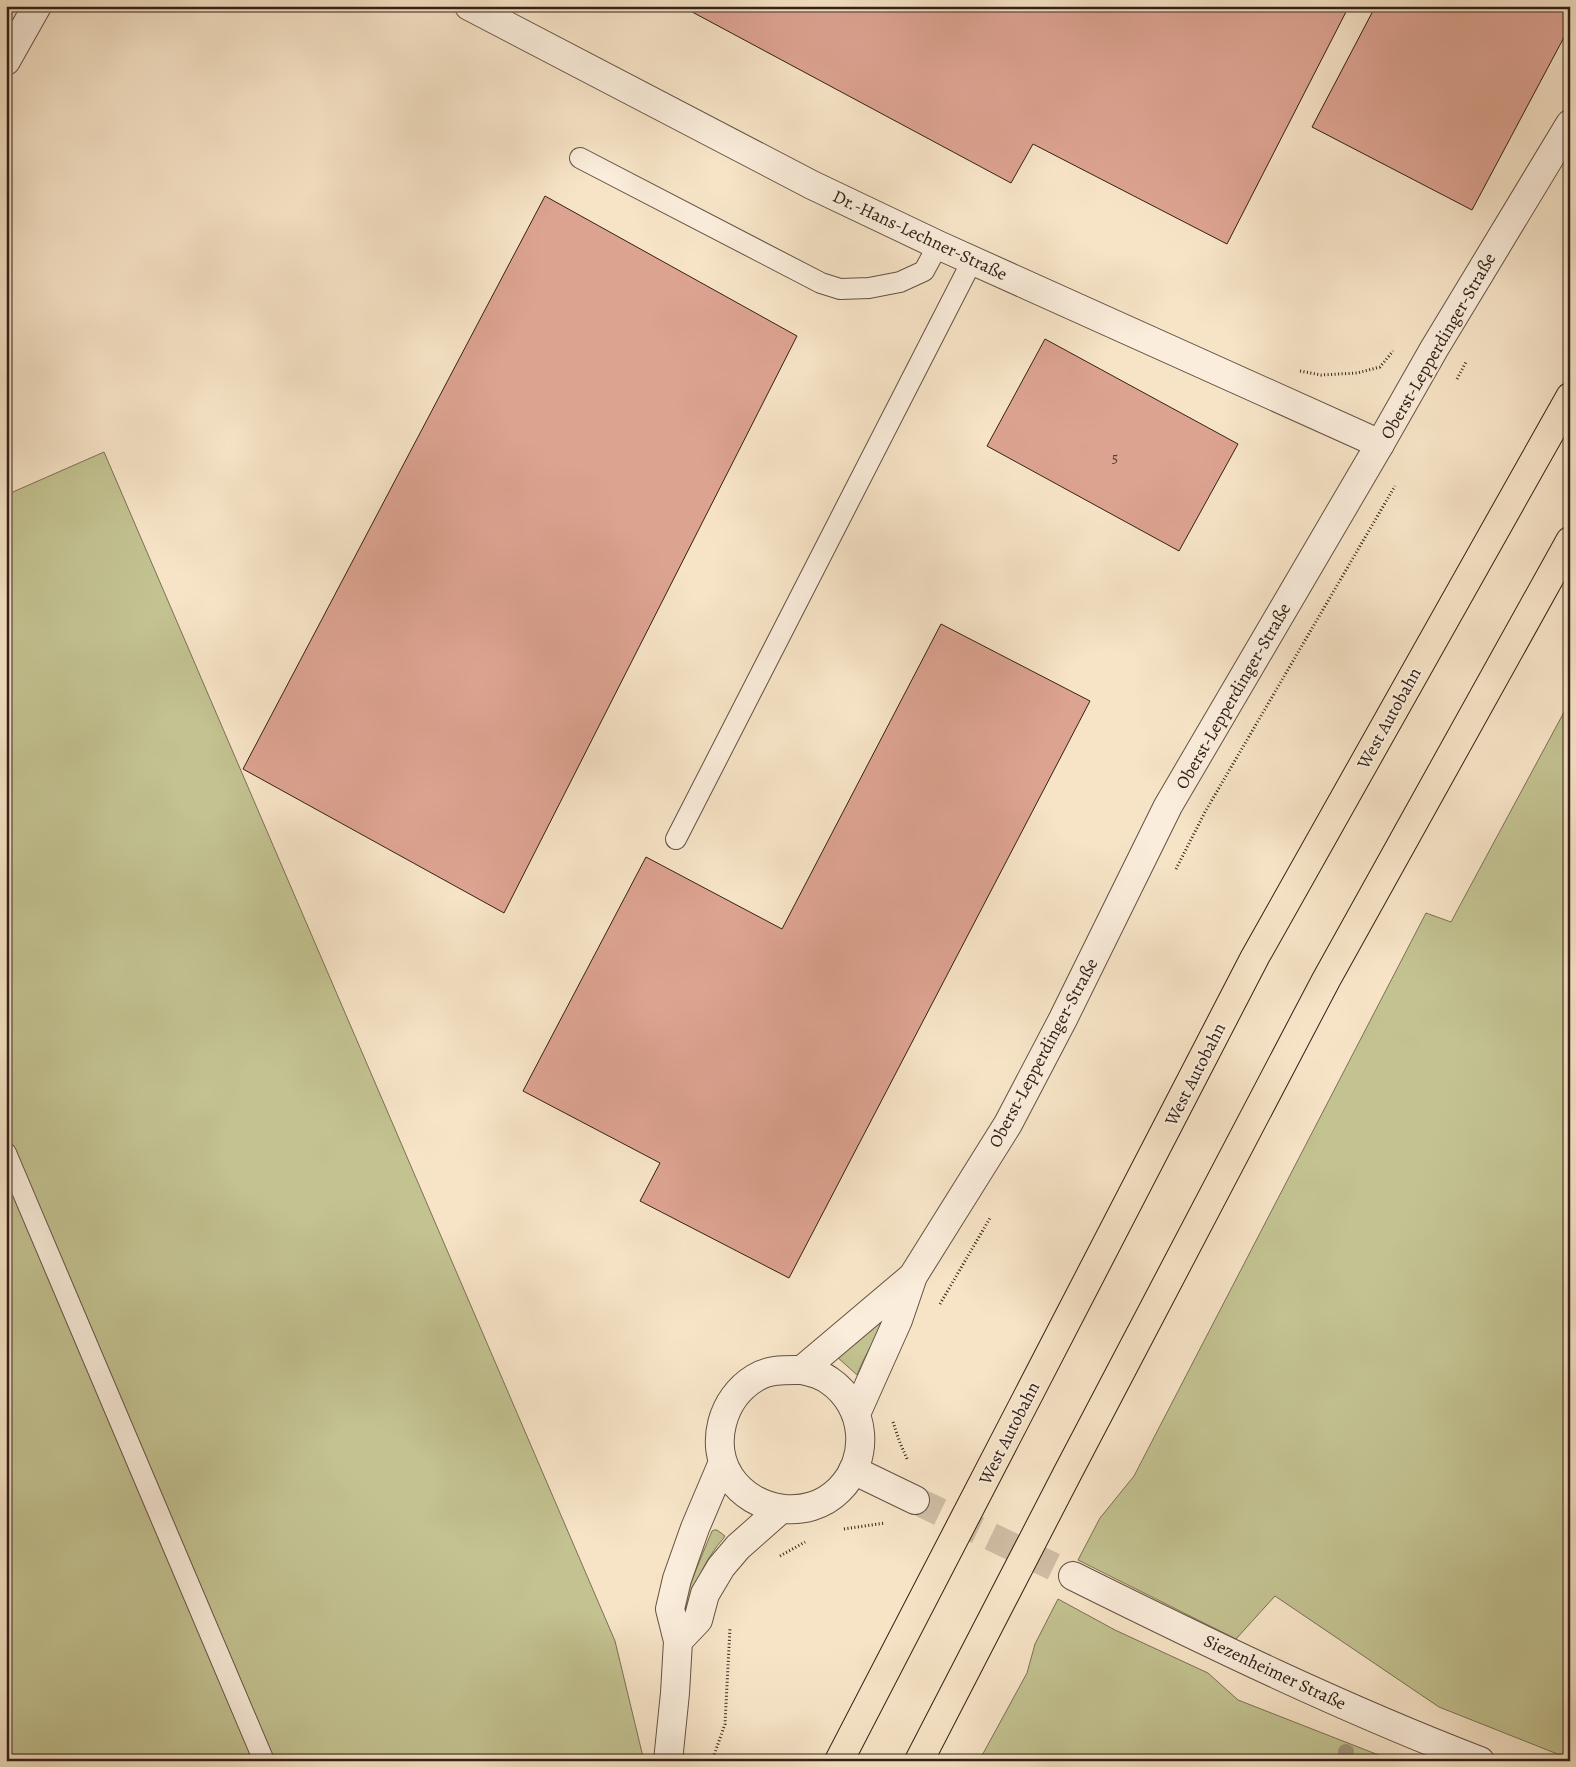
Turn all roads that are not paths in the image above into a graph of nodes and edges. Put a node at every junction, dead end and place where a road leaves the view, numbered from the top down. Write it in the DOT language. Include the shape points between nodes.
graph roads {
  1 [pos="36,6"];
  2 [pos="469,6"];
  3 [pos="6,61"];
  4 [pos="1570,124"];
  5 [pos="580,158"];
  6 [pos="938,245"];
  7 [pos="972,261"];
  8 [pos="1570,397"];
  9 [pos="1380,444"];
  10 [pos="1570,541"];
  11 [pos="676,840"];
  12 [pos="6,1153"];
  13 [pos="913,1276"];
  14 [pos="802,1370"];
  15 [pos="856,1414"];
  16 [pos="723,1462"];
  17 [pos="853,1470"];
  18 [pos="915,1500"];
  19 [pos="781,1509"];
  20 [pos="1073,1576"];
  21 [pos="678,1641"];
  22 [pos="264,1761"];
  23 [pos="668,1761"];
  24 [pos="839,1761"];
  25 [pos="919,1761"];
  26 [pos="1480,1761"];
  1 -- 3 [label="street"];
  2 -- 6 [label="street, Dr.-Hans-Lechner-Straße" via="812,185"];
  4 -- 9 [label="street, Oberst-Lepperdinger-Straße"];
  5 -- 6 [label="lane" via="821,283 840,288 869,288 900,282 924,271"];
  6 -- 7 [label="street, Dr.-Hans-Lechner-Straße"];
  7 -- 9 [label="street, Dr.-Hans-Lechner-Straße"];
  7 -- 11 [label="lane"];
  8 -- 24 [label="highway, West Autobahn" via="1255,956"];
  9 -- 13 [label="street, Oberst-Lepperdinger-Straße" via="1168,806 1008,1124"];
  10 -- 25 [label="highway" via="1326,980"];
  12 -- 22 [label="lane"];
  13 -- 14 [label="street, Oberst-Lepperdinger-Straße"];
  13 -- 15 [label="street, Oberst-Lepperdinger-Straße" via="898,1320"];
  14 -- 15 [label="street" via="829,1380 850,1401"];
  14 -- 16 [label="street" via="770,1372 755,1378 736,1393 724,1414 719,1438"];
  15 -- 17 [label="street" via="861,1433"];
  16 -- 19 [label="street" via="740,1489 752,1499"];
  16 -- 21 [label="street" via="677,1579 670,1609"];
  17 -- 18 [label="street"];
  17 -- 19 [label="street" via="840,1490 823,1502 802,1509"];
  19 -- 21 [label="street" via="721,1567 705,1594 698,1620"];
  20 -- 26 [label="street, Siezenheimer Straße" via="1395,1728"];
  21 -- 23 [label="street"];
}
